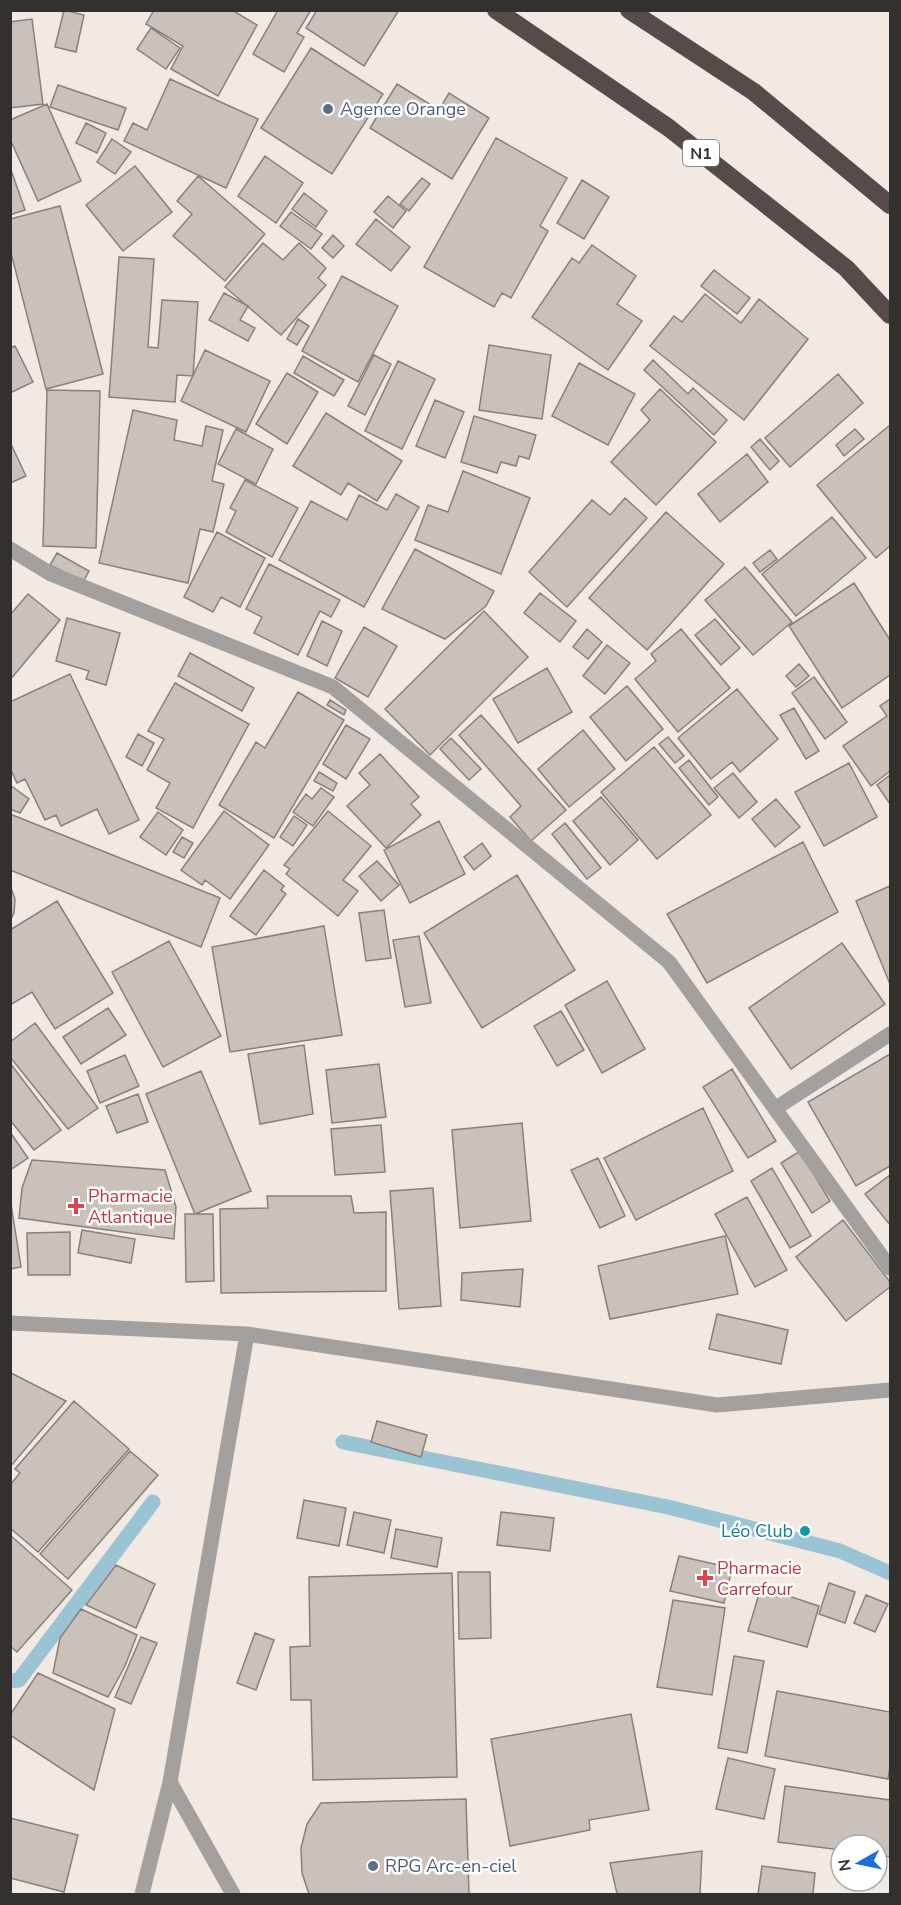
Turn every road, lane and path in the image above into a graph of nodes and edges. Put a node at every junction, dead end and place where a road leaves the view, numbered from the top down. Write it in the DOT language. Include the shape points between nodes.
graph roads {
  1 [pos="496,10"];
  2 [pos="629,10"];
  3 [pos="891,205"];
  4 [pos="891,315"];
  5 [pos="10,549"];
  6 [pos="891,1034"];
  7 [pos="776,1108"];
  8 [pos="891,1268"];
  9 [pos="10,1323"];
  10 [pos="247,1334"];
  11 [pos="891,1390"];
  12 [pos="170,1782"];
  13 [pos="142,1894"];
  14 [pos="233,1894"];
  1 -- 4 [label="highway, N1" via="669,128 846,268"];
  2 -- 3 [label="highway" via="754,92"];
  5 -- 7 [label="street" via="51,574 333,687 669,962"];
  6 -- 7 [label="street"];
  7 -- 8 [label="street"];
  9 -- 10 [label="street"];
  10 -- 11 [label="street" via="717,1405"];
  10 -- 12 [label="street"];
  12 -- 13 [label="street"];
  12 -- 14 [label="street"];
}
